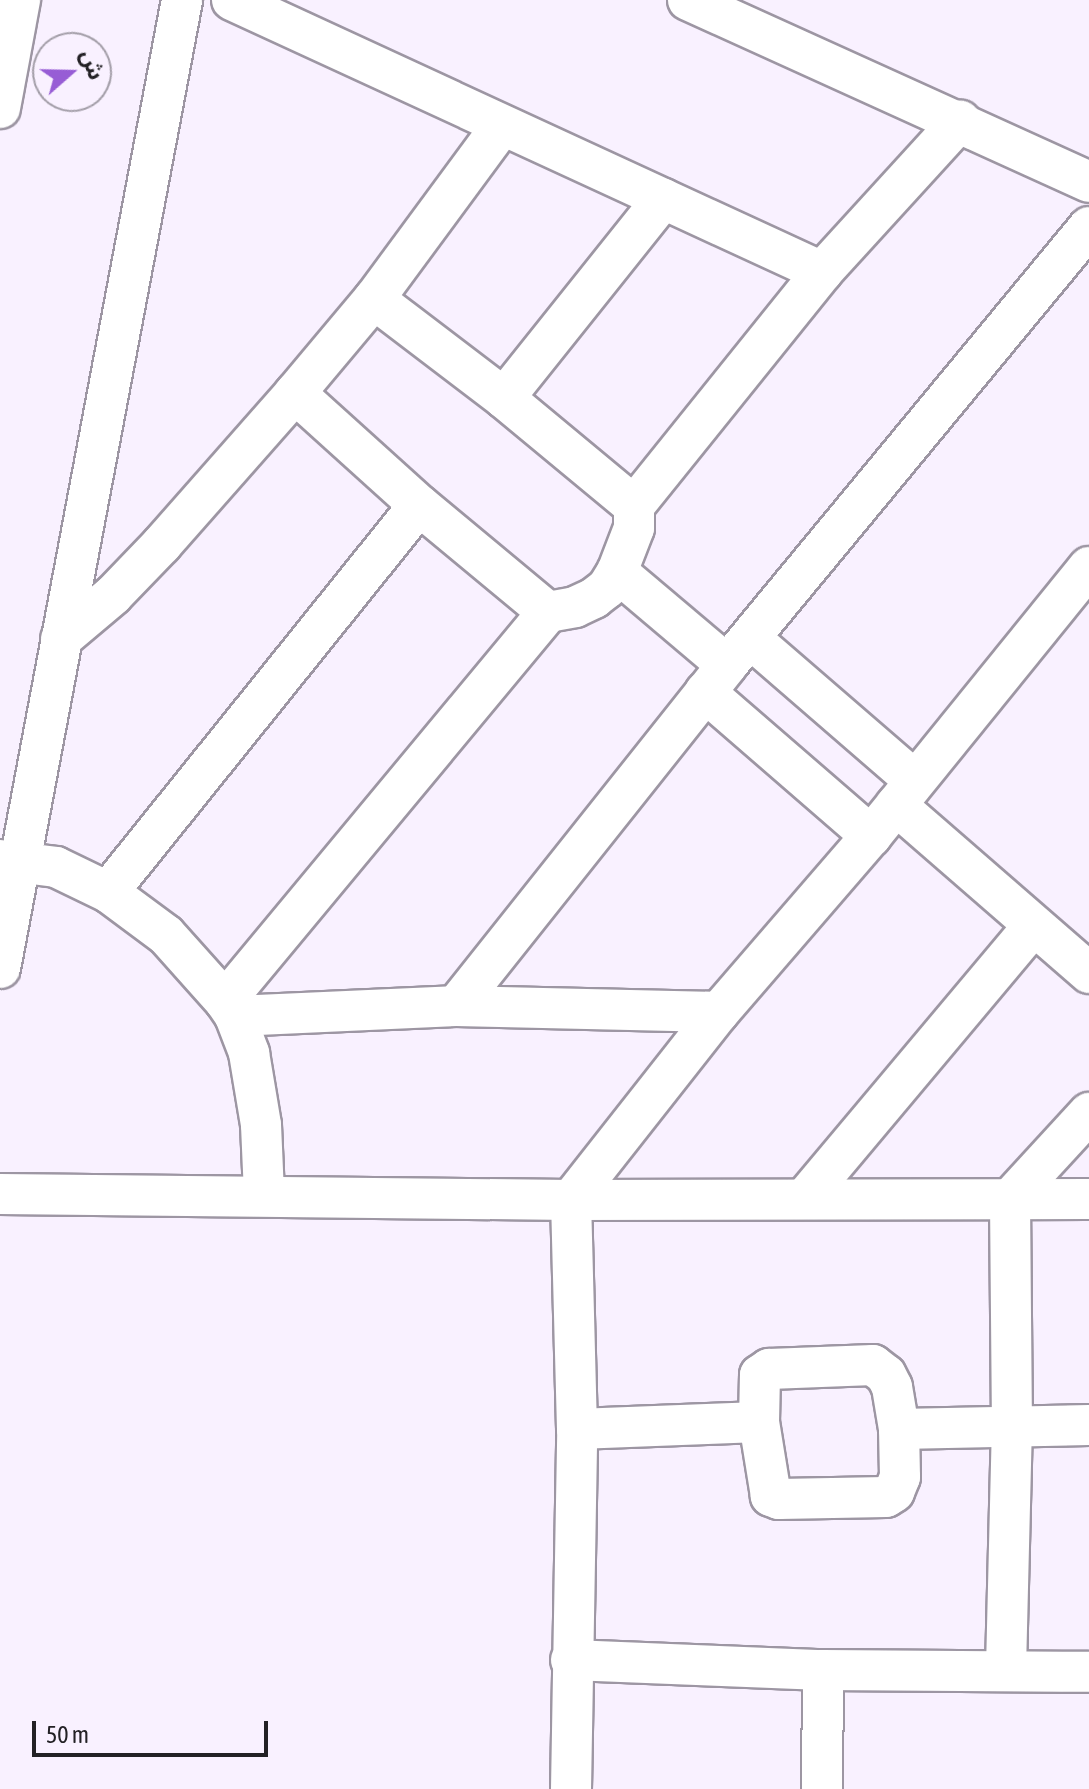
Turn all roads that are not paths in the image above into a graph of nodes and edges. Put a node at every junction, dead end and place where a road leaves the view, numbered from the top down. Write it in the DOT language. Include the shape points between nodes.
graph roads {
  1 [pos="20,0"];
  2 [pos="182,0"];
  3 [pos="232,0"];
  4 [pos="688,0"];
  5 [pos="0,108"];
  6 [pos="960,121"];
  7 [pos="501,127"];
  8 [pos="1089,182"];
  9 [pos="663,199"];
  10 [pos="1089,227"];
  11 [pos="822,272"];
  12 [pos="374,299"];
  13 [pos="295,393"];
  14 [pos="504,398"];
  15 [pos="419,505"];
  16 [pos="634,506"];
  17 [pos="1089,567"];
  18 [pos="617,572"];
  19 [pos="548,612"];
  20 [pos="61,639"];
  21 [pos="728,665"];
  22 [pos="906,793"];
  23 [pos="871,836"];
  24 [pos="11,860"];
  25 [pos="108,892"];
  26 [pos="1033,926"];
  27 [pos="0,968"];
  28 [pos="1089,973"];
  29 [pos="456,1006"];
  30 [pos="230,1008"];
  31 [pos="719,1012"];
  32 [pos="1089,1113"];
  33 [pos="0,1194"];
  34 [pos="264,1195"];
  35 [pos="805,1198"];
  36 [pos="1010,1199"];
  37 [pos="1089,1199"];
  38 [pos="571,1200"];
  39 [pos="759,1422"];
  40 [pos="1089,1425"];
  41 [pos="577,1429"];
  42 [pos="899,1429"];
  43 [pos="1012,1429"];
  44 [pos="571,1660"];
  45 [pos="1006,1669"];
  46 [pos="823,1670"];
  47 [pos="1089,1672"];
  48 [pos="571,1789"];
  49 [pos="822,1789"];
  1 -- 5 [label="street"];
  2 -- 20 [label="street"];
  3 -- 7 [label="street"];
  4 -- 6 [label="street"];
  6 -- 8 [label="street"];
  6 -- 11 [label="street"];
  7 -- 9 [label="street"];
  7 -- 12 [label="street"];
  9 -- 11 [label="street"];
  9 -- 14 [label="street"];
  10 -- 21 [label="street"];
  11 -- 16 [label="street"];
  12 -- 13 [label="street"];
  12 -- 14 [label="street"];
  13 -- 15 [label="street"];
  13 -- 20 [label="street" via="162,544"];
  14 -- 16 [label="street"];
  15 -- 19 [label="street"];
  15 -- 25 [label="street"];
  16 -- 18 [label="street" via="634,528"];
  17 -- 22 [label="street"];
  18 -- 19 [label="street" via="594,598"];
  18 -- 21 [label="street"];
  19 -- 30 [label="street"];
  20 -- 24 [label="street"];
  21 -- 22 [label="street"];
  21 -- 23 [label="street"];
  21 -- 29 [label="street"];
  22 -- 23 [label="street"];
  22 -- 26 [label="street"];
  23 -- 31 [label="street"];
  24 -- 25 [label="street" via="56,867"];
  24 -- 27 [label="street"];
  25 -- 30 [label="street" via="166,935"];
  26 -- 28 [label="street"];
  26 -- 35 [label="street"];
  29 -- 30 [label="street"];
  29 -- 31 [label="street"];
  30 -- 34 [label="street" via="249,1053 261,1125"];
  31 -- 38 [label="street"];
  32 -- 36 [label="street"];
  33 -- 34 [label="street"];
  34 -- 38 [label="street"];
  35 -- 36 [label="street"];
  35 -- 38 [label="street"];
  36 -- 37 [label="street"];
  36 -- 43 [label="street"];
  38 -- 41 [label="street"];
  39 -- 41 [label="street"];
  39 -- 42 [label="street" via="763,1372 873,1365 892,1387"];
  39 -- 42 [label="street" via="771,1496 779,1499 886,1497 900,1477"];
  40 -- 43 [label="street"];
  41 -- 44 [label="street"];
  42 -- 43 [label="street"];
  43 -- 45 [label="street"];
  44 -- 46 [label="street"];
  44 -- 48 [label="street"];
  45 -- 46 [label="street"];
  45 -- 47 [label="street"];
  46 -- 49 [label="street"];
}
